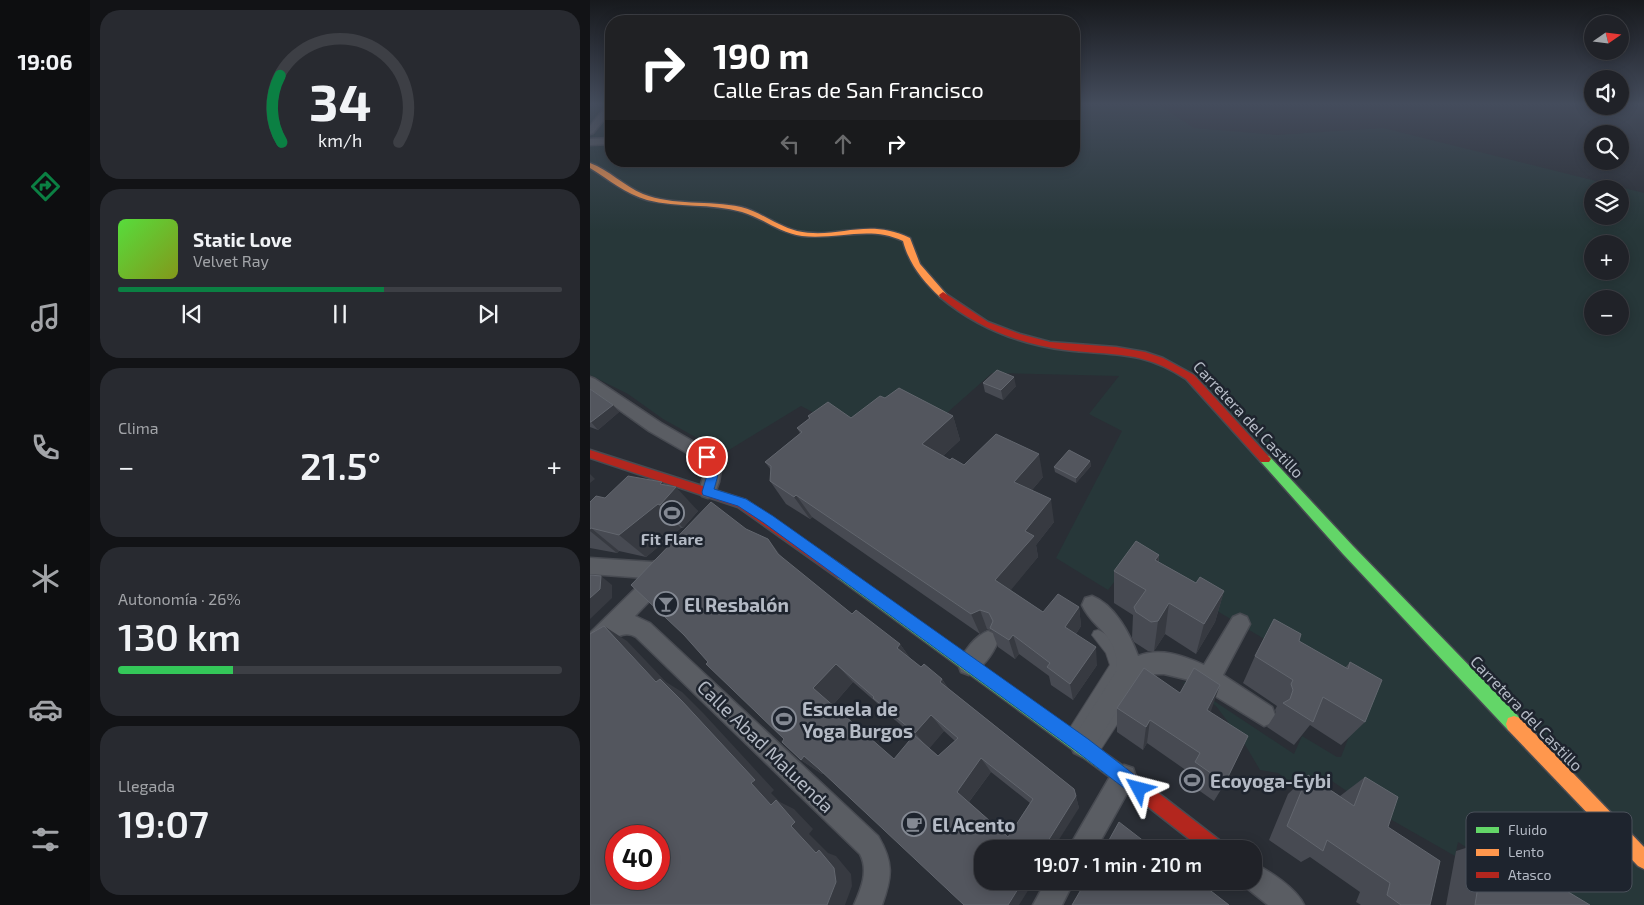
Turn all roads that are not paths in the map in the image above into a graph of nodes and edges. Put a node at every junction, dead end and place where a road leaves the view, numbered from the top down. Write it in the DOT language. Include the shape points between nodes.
graph roads {
  1 [pos="590,165"];
  2 [pos="590,382"];
  3 [pos="590,454"];
  4 [pos="708,492"];
  5 [pos="733,500"];
  6 [pos="718,515"];
  7 [pos="590,566"];
  8 [pos="1092,605"];
  9 [pos="1240,624"];
  10 [pos="608,630"];
  11 [pos="1098,635"];
  12 [pos="988,641"];
  13 [pos="590,648"];
  14 [pos="969,664"];
  15 [pos="1208,679"];
  16 [pos="1129,683"];
  17 [pos="1264,715"];
  18 [pos="1082,745"];
  19 [pos="1124,777"];
  20 [pos="1598,812"];
  21 [pos="1086,840"];
  22 [pos="1205,840"];
  23 [pos="1632,847"];
  24 [pos="1644,860"];
  25 [pos="1262,884"];
  26 [pos="1056,890"];
  27 [pos="868,905"];
  28 [pos="1047,905"];
  29 [pos="1290,905"];
  1 -- 20 [label="street, Carretera del Castillo" via="648,198 749,212 778,228 793,232 821,234 886,230 898,233 907,240 913,265 952,305 984,324 1024,340 1067,347 1133,351 1154,355 1174,364 1190,377 1348,550"];
  2 -- 4 [label="street" via="707,457 714,472"];
  3 -- 4 [label="street"];
  4 -- 5 [label="street"];
  5 -- 6 [label="street"];
  5 -- 14 [label="street" via="764,516"];
  7 -- 10 [label="street" via="652,570 674,561"];
  8 -- 16 [label="street" via="1109,622 1122,643 1128,658"];
  9 -- 15 [label="street"];
  10 -- 13 [label="street"];
  10 -- 27 [label="street, Calle Abad Maluenda" via="628,624 643,630 869,845 877,856 878,873"];
  11 -- 18 [label="lane" via="1111,650 1116,666"];
  12 -- 14 [label="street"];
  14 -- 18 [label="street"];
  15 -- 16 [label="street" via="1189,668 1157,663 1142,665"];
  15 -- 17 [label="street"];
  16 -- 18 [label="street"];
  18 -- 19 [label="street"];
  19 -- 21 [label="street"];
  19 -- 22 [label="street"];
  23 -- 24 [label="street, Carretera del Castillo"];
  25 -- 29 [label="street"];
  26 -- 28 [label="street"];
}
